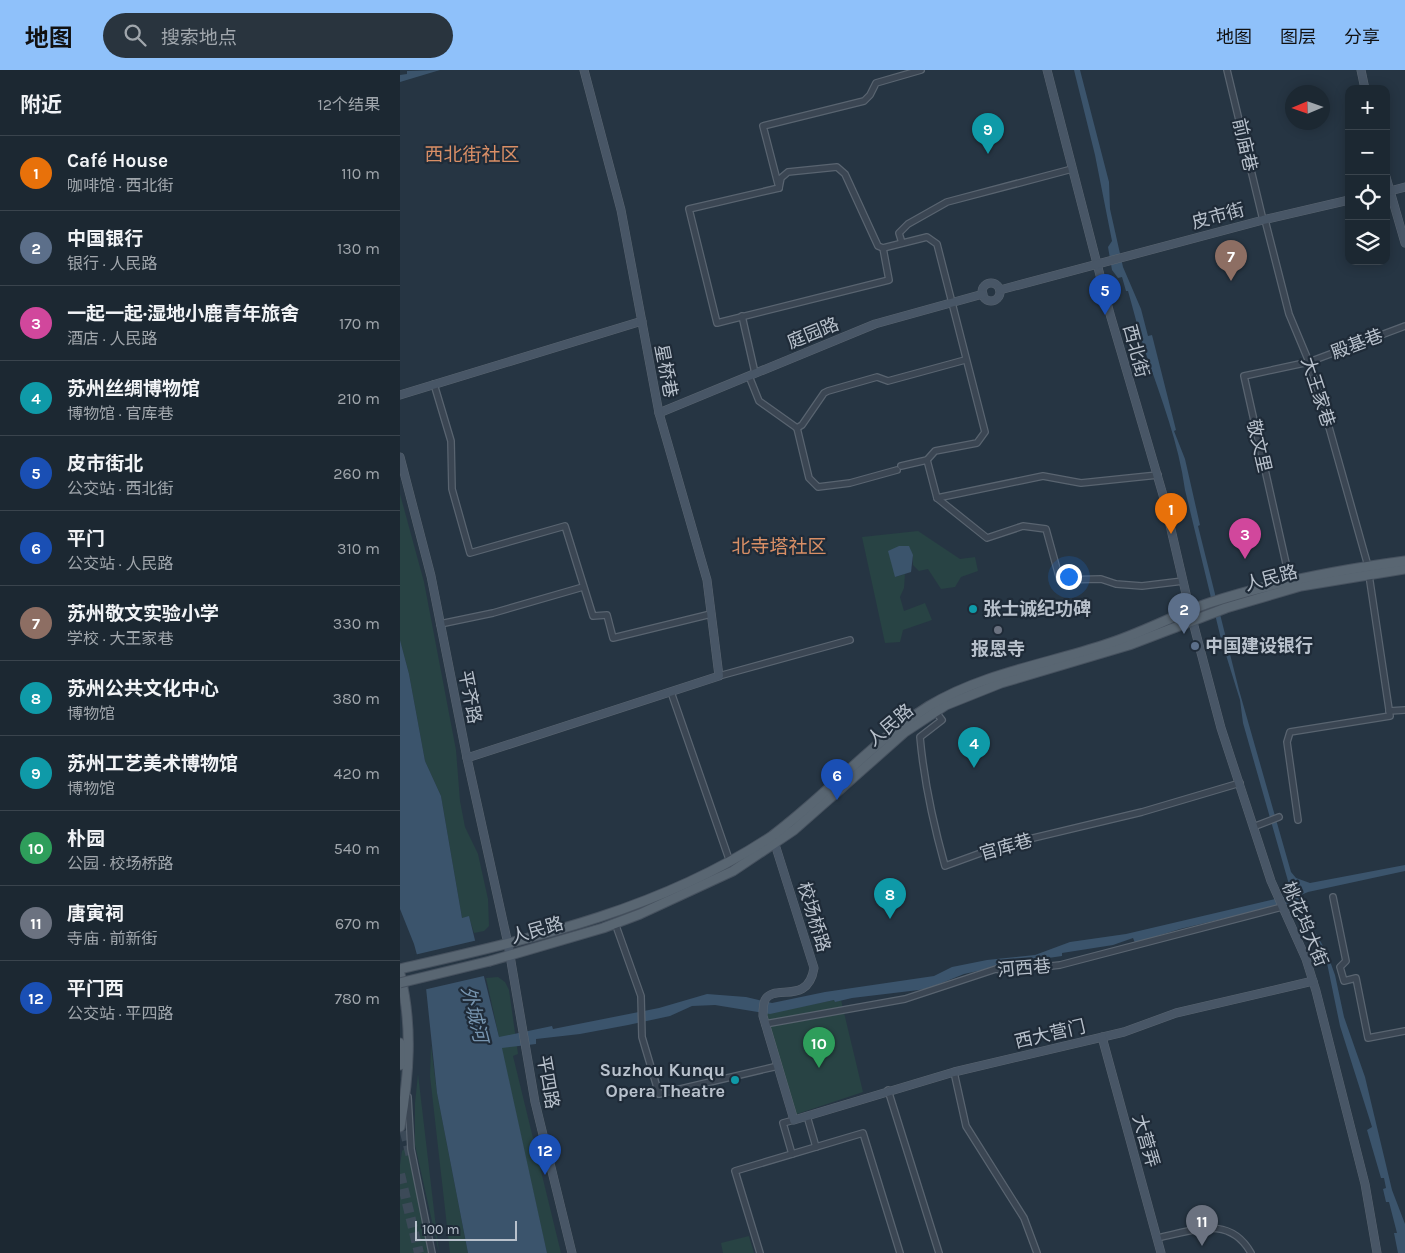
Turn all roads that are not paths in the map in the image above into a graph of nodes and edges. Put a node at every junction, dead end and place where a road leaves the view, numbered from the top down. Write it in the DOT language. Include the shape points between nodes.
graph roads {
  1 [pos="584,70"];
  2 [pos="921,70"];
  3 [pos="1047,70"];
  4 [pos="1227,70"];
  5 [pos="1361,70"];
  6 [pos="1364,85"];
  7 [pos="1072,169"];
  8 [pos="1405,187"];
  9 [pos="779,188"];
  10 [pos="1390,191"];
  11 [pos="1390,198"];
  12 [pos="1345,201"];
  13 [pos="1264,220"];
  14 [pos="902,243"];
  15 [pos="1405,243"];
  16 [pos="883,248"];
  17 [pos="1096,265"];
  18 [pos="1000,290"];
  19 [pos="983,294"];
  20 [pos="952,302"];
  21 [pos="742,316"];
  22 [pos="642,321"];
  23 [pos="1405,326"];
  24 [pos="965,360"];
  25 [pos="1309,362"];
  26 [pos="752,375"];
  27 [pos="434,384"];
  28 [pos="400,395"];
  29 [pos="659,413"];
  30 [pos="797,428"];
  31 [pos="400,457"];
  32 [pos="927,460"];
  33 [pos="1158,474"];
  34 [pos="937,498"];
  35 [pos="1405,560"];
  36 [pos="1369,570"];
  37 [pos="1405,570"];
  38 [pos="1183,581"];
  39 [pos="1290,581"];
  40 [pos="583,587"];
  41 [pos="1224,604"];
  42 [pos="712,614"];
  43 [pos="1191,616"];
  44 [pos="440,624"];
  45 [pos="850,640"];
  46 [pos="719,676"];
  47 [pos="671,692"];
  48 [pos="933,708"];
  49 [pos="1405,710"];
  50 [pos="1389,711"];
  51 [pos="467,758"];
  52 [pos="1240,783"];
  53 [pos="1280,818"];
  54 [pos="1298,820"];
  55 [pos="1253,827"];
  56 [pos="774,840"];
  57 [pos="730,862"];
  58 [pos="1333,897"];
  59 [pos="1280,903"];
  60 [pos="615,923"];
  61 [pos="508,944"];
  62 [pos="510,954"];
  63 [pos="400,969"];
  64 [pos="400,974"];
  65 [pos="1313,981"];
  66 [pos="400,983"];
  67 [pos="765,1024"];
  68 [pos="1405,1031"];
  69 [pos="1102,1037"];
  70 [pos="400,1043"];
  71 [pos="400,1065"];
  72 [pos="778,1066"];
  73 [pos="954,1072"];
  74 [pos="407,1086"];
  75 [pos="888,1090"];
  76 [pos="806,1116"];
  77 [pos="794,1120"];
  78 [pos="400,1128"];
  79 [pos="816,1147"];
  80 [pos="792,1154"];
  81 [pos="1157,1238"];
  82 [pos="432,1253"];
  83 [pos="572,1253"];
  84 [pos="760,1253"];
  85 [pos="900,1253"];
  86 [pos="939,1253"];
  87 [pos="1037,1253"];
  88 [pos="1161,1253"];
  89 [pos="1251,1253"];
  90 [pos="1377,1253"];
  1 -- 22 [label="street, 星桥巷" via="621,210"];
  2 -- 9 [label="street" via="876,83 864,101 763,126"];
  3 -- 7 [label="street, 西北街"];
  4 -- 13 [label="street, 前庙巷"];
  5 -- 6 [label="street"];
  7 -- 14 [label="street" via="947,202 908,224 900,233"];
  7 -- 17 [label="street, 西北街"];
  8 -- 10 [label="street"];
  9 -- 16 [label="street" via="781,178 788,172 834,166 841,168 876,244"];
  9 -- 21 [label="street" via="690,209 717,323"];
  11 -- 15 [label="street"];
  12 -- 13 [label="street, 皮市街"];
  13 -- 17 [label="street, 皮市街"];
  13 -- 25 [label="street, 大王家巷" via="1289,314"];
  14 -- 16 [label="street"];
  14 -- 20 [label="street" via="927,237 935,242"];
  16 -- 21 [label="street" via="889,280"];
  17 -- 18 [label="street"];
  17 -- 33 [label="street, 西北街" via="1131,392"];
  18 -- 19 [label="street" via="996,284 989,284"];
  18 -- 19 [label="street" via="994,301 987,300"];
  19 -- 20 [label="street, 庭园路"];
  20 -- 24 [label="street"];
  20 -- 26 [label="street, 庭园路" via="875,324"];
  21 -- 26 [label="street"];
  22 -- 27 [label="street"];
  22 -- 29 [label="street, 星桥巷"];
  23 -- 25 [label="street, 殿基巷"];
  24 -- 30 [label="street" via="888,381 877,377 828,391"];
  24 -- 32 [label="street" via="984,436 977,443 936,452"];
  25 -- 36 [label="street, 大王家巷"];
  25 -- 39 [label="street, 敬文里" via="1244,376"];
  26 -- 29 [label="street, 庭园路"];
  26 -- 30 [label="street" via="759,402"];
  27 -- 28 [label="street"];
  27 -- 40 [label="street" via="451,441 452,489 470,553 565,526"];
  29 -- 42 [label="street, 星桥巷" via="707,580"];
  30 -- 32 [label="street" via="809,478 818,487 850,483"];
  31 -- 44 [label="street, 平齐路"];
  32 -- 34 [label="street"];
  33 -- 34 [label="street" via="1081,483 1043,476"];
  33 -- 38 [label="street, 西北街"];
  34 -- 38 [label="street" via="987,538 1023,526 1046,529 1060,580 1100,579 1142,586"];
  35 -- 36 [label="main road, 人民路"];
  36 -- 37 [label="main road, 人民路"];
  36 -- 39 [label="main road, 人民路"];
  36 -- 41 [label="main road, 人民路"];
  36 -- 50 [label="street, 大王家巷"];
  38 -- 43 [label="street, 西北街"];
  39 -- 41 [label="main road, 人民路"];
  40 -- 42 [label="street" via="593,616 607,615 613,638"];
  40 -- 44 [label="street" via="493,613"];
  41 -- 43 [label="main road, 人民路"];
  42 -- 46 [label="street, 星桥巷"];
  43 -- 48 [label="main road, 人民路" via="1129,645 1001,683"];
  43 -- 52 [label="street, 桃花坞大街" via="1221,728"];
  44 -- 51 [label="street, 平齐路"];
  45 -- 46 [label="street"];
  46 -- 47 [label="street"];
  47 -- 51 [label="street"];
  47 -- 57 [label="street"];
  48 -- 52 [label="street, 官库巷" via="942,720 920,737 931,817 945,866 1000,846 1124,817"];
  48 -- 56 [label="main road, 人民路" via="812,815"];
  49 -- 50 [label="street"];
  50 -- 54 [label="street" via="1390,716 1290,732 1287,742"];
  51 -- 61 [label="street, 平齐路"];
  52 -- 55 [label="street, 桃花坞大街"];
  53 -- 55 [label="street"];
  55 -- 59 [label="street, 桃花坞大街"];
  56 -- 57 [label="main road, 人民路"];
  56 -- 60 [label="main road, 人民路" via="756,857 704,886"];
  56 -- 67 [label="street, 校场桥路" via="814,968 812,981 803,989 769,996 764,1001 762,1016"];
  57 -- 61 [label="main road, 人民路" via="611,915"];
  58 -- 68 [label="street" via="1346,961 1340,967 1344,981 1356,978 1368,1038"];
  59 -- 65 [label="street, 桃花坞大街"];
  59 -- 67 [label="street, 河西巷" via="1060,965 1008,971 996,969 905,999"];
  60 -- 62 [label="main road, 人民路"];
  60 -- 72 [label="street" via="640,996 642,1037 660,1094"];
  61 -- 62 [label="street, 平四路"];
  61 -- 63 [label="main road, 人民路"];
  62 -- 66 [label="main road, 人民路, bridge"];
  62 -- 83 [label="street, 平四路" via="535,1102"];
  64 -- 74 [label="main road" via="408,1024 410,1062"];
  65 -- 69 [label="street, 西大营门" via="1176,1013"];
  65 -- 90 [label="street, 桃花坞大街" via="1365,1184"];
  67 -- 72 [label="street, 校场桥路"];
  69 -- 73 [label="street, 西大营门"];
  69 -- 81 [label="street, 大营弄"];
  70 -- 71 [label="main road"];
  72 -- 77 [label="street, 校场桥路"];
  73 -- 75 [label="street, 西大营门"];
  73 -- 87 [label="street" via="966,1126 1024,1218"];
  74 -- 78 [label="main road"];
  74 -- 82 [label="street" via="410,1142"];
  75 -- 76 [label="street, 西大营门"];
  75 -- 86 [label="street"];
  76 -- 77 [label="street, 西大营门"];
  76 -- 79 [label="street"];
  77 -- 80 [label="street" via="783,1123"];
  79 -- 80 [label="street"];
  79 -- 85 [label="street" via="863,1132"];
  80 -- 84 [label="street" via="734,1172"];
  81 -- 88 [label="street, 大营弄"];
  81 -- 89 [label="street" via="1212,1227 1224,1229 1244,1240"];
}
